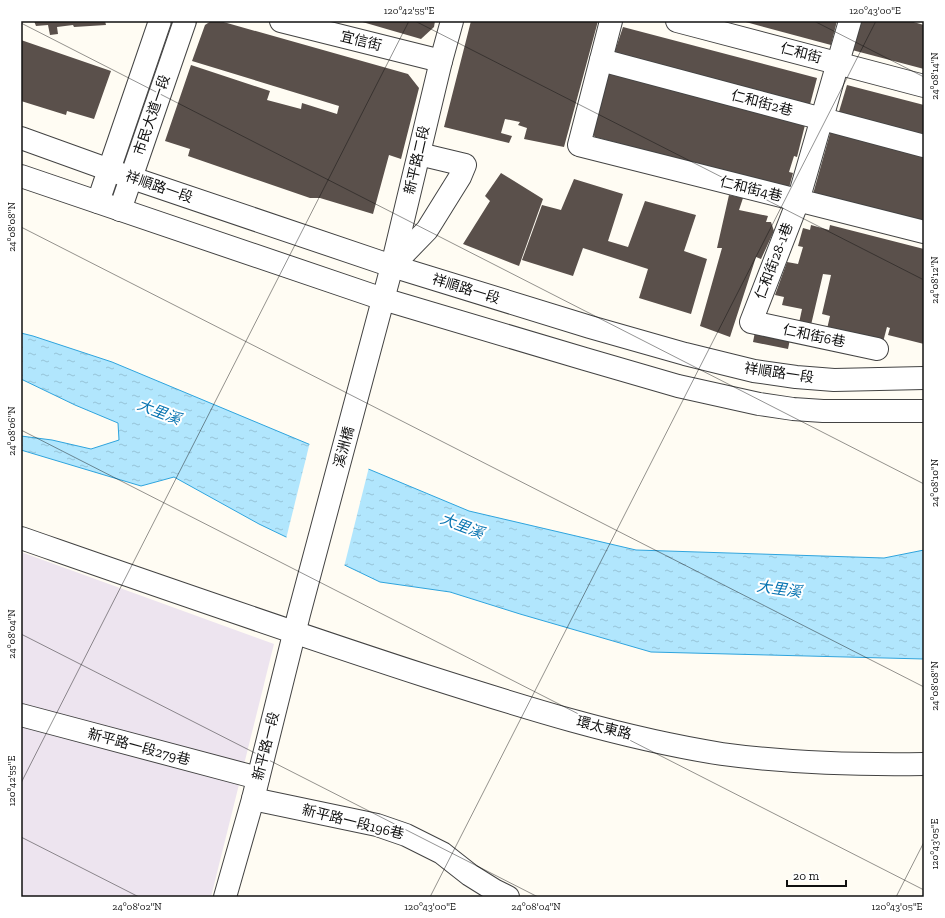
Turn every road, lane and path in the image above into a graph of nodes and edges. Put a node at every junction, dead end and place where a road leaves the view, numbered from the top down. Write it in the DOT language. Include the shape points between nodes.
graph roads {
  1 [pos="160,21"];
  2 [pos="185,21"];
  3 [pos="281,21"];
  4 [pos="452,21"];
  5 [pos="611,21"];
  6 [pos="677,21"];
  7 [pos="850,21"];
  8 [pos="601,60"];
  9 [pos="441,61"];
  10 [pos="838,63"];
  11 [pos="924,86"];
  12 [pos="822,119"];
  13 [pos="21,138"];
  14 [pos="924,146"];
  15 [pos="419,154"];
  16 [pos="109,170"];
  17 [pos="21,176"];
  18 [pos="132,178"];
  19 [pos="798,201"];
  20 [pos="98,202"];
  21 [pos="120,210"];
  22 [pos="924,232"];
  23 [pos="392,266"];
  24 [pos="383,299"];
  25 [pos="751,322"];
  26 [pos="877,350"];
  27 [pos="924,378"];
  28 [pos="924,411"];
  29 [pos="21,538"];
  30 [pos="304,595"];
  31 [pos="295,633"];
  32 [pos="21,715"];
  33 [pos="924,764"];
  34 [pos="256,789"];
  35 [pos="225,897"];
  36 [pos="508,897"];
  1 -- 16 [label="street, 市民大道一段"];
  2 -- 18 [label="street, 市民大道一段"];
  3 -- 9 [label="street, 宜信街"];
  4 -- 9 [label="street, 新平路二段"];
  5 -- 8 [label="street"];
  6 -- 10 [label="street, 仁和街"];
  7 -- 10 [label="street, 仁和街28-1巷"];
  8 -- 12 [label="street, 仁和街2巷"];
  8 -- 19 [label="street, 仁和街4巷" via="579,145"];
  9 -- 15 [label="street, 新平路二段"];
  10 -- 11 [label="street, 仁和街"];
  10 -- 12 [label="street, 仁和街28-1巷"];
  12 -- 14 [label="street, 仁和街2巷"];
  12 -- 19 [label="street, 仁和街28-1巷"];
  13 -- 16 [label="street, 祥順路一段"];
  15 -- 23 [label="street, 新平路二段"];
  15 -- 23 [label="street" via="465,165 427,230"];
  16 -- 18 [label="street, 祥順路一段"];
  16 -- 20 [label="street, 市民大道一段"];
  17 -- 20 [label="street"];
  18 -- 21 [label="street, 市民大道一段"];
  18 -- 23 [label="street, 祥順路一段"];
  19 -- 22 [label="street, 仁和街4巷"];
  19 -- 25 [label="street, 仁和街28-1巷"];
  20 -- 21 [label="street"];
  21 -- 24 [label="street"];
  23 -- 24 [label="street, 新平路二段"];
  23 -- 27 [label="street, 祥順路一段" via="597,329 754,371 834,380"];
  24 -- 28 [label="street" via="671,384 759,404 823,411"];
  24 -- 30 [label="street, 溪洲橋"];
  25 -- 26 [label="street, 仁和街6巷"];
  29 -- 31 [label="street, 環太東路"];
  30 -- 31 [label="street, 新平路一段"];
  31 -- 33 [label="street, 環太東路" via="524,707 660,742 722,754 777,760"];
  31 -- 34 [label="street, 新平路一段"];
  32 -- 34 [label="street, 新平路一段279巷"];
  34 -- 35 [label="street, 新平路一段"];
  34 -- 36 [label="street, 新平路一段196巷" via="406,835 442,853 470,875"];
}
